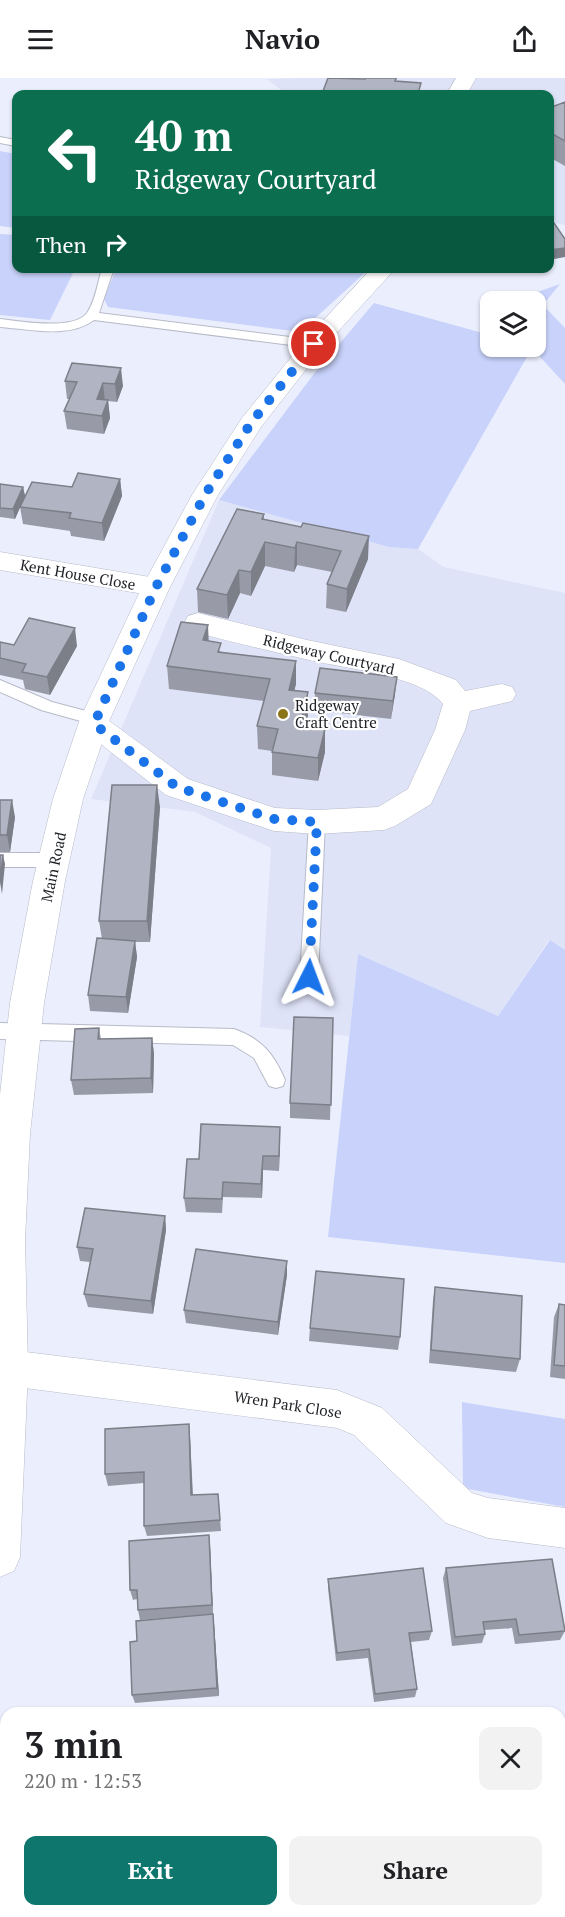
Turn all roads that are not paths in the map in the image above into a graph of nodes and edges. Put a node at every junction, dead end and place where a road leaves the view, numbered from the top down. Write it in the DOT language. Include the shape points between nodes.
graph roads {
  1 [pos="106,273"];
  2 [pos="380,273"];
  3 [pos="92,316"];
  4 [pos="0,323"];
  5 [pos="314,344"];
  6 [pos="0,561"];
  7 [pos="156,587"];
  8 [pos="198,623"];
  9 [pos="0,686"];
  10 [pos="502,694"];
  11 [pos="459,703"];
  12 [pos="94,721"];
  13 [pos="317,822"];
  14 [pos="0,860"];
  15 [pos="54,860"];
  16 [pos="309,977"];
  17 [pos="12,1031"];
  18 [pos="276,1080"];
  19 [pos="3,1240"];
  20 [pos="9,1368"];
  21 [pos="565,1528"];
  22 [pos="0,1557"];
  1 -- 3 [label="lane"];
  2 -- 5 [label="street, Main Road"];
  3 -- 4 [label="lane" via="53,327"];
  3 -- 5 [label="lane"];
  5 -- 7 [label="street, Main Road" via="251,423 205,495"];
  6 -- 7 [label="street, Kent House Close"];
  7 -- 12 [label="street, Main Road"];
  8 -- 11 [label="street, Ridgeway Courtyard" via="389,666 446,687"];
  9 -- 12 [label="lane"];
  10 -- 11 [label="street"];
  11 -- 13 [label="street" via="420,796 384,818"];
  12 -- 13 [label="street" via="177,787 274,819"];
  12 -- 15 [label="street, Main Road" via="68,800"];
  13 -- 16 [label="lane"];
  14 -- 15 [label="lane"];
  15 -- 17 [label="street, Main Road" via="27,1003"];
  17 -- 18 [label="lane" via="234,1037 249,1042 266,1057"];
  17 -- 19 [label="street, Main Road" via="13,1134"];
  19 -- 20 [label="street, Main Road"];
  20 -- 21 [label="street, Wren Park Close" via="337,1409 368,1422 460,1509 488,1518"];
  20 -- 22 [label="street, Main Road"];
}
